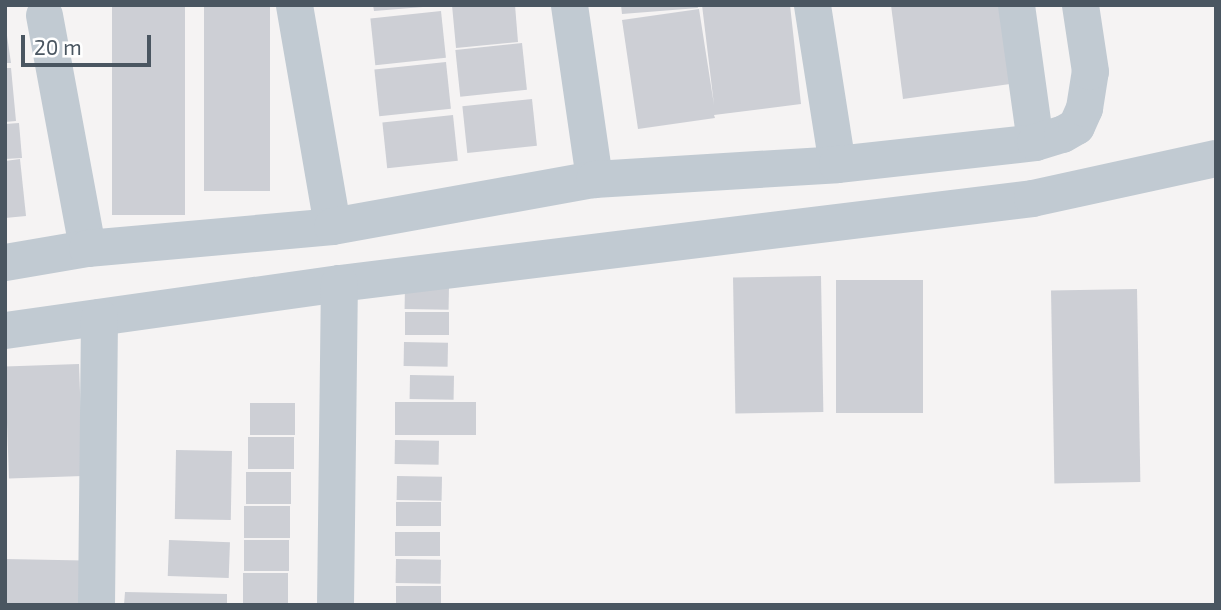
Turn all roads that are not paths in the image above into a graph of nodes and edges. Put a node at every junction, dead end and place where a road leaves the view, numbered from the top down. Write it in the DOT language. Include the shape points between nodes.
graph roads {
  1 [pos="294,5"];
  2 [pos="569,5"];
  3 [pos="812,5"];
  4 [pos="1016,5"];
  5 [pos="1080,5"];
  6 [pos="44,15"];
  7 [pos="1035,142"];
  8 [pos="1216,158"];
  9 [pos="837,164"];
  10 [pos="594,180"];
  11 [pos="332,226"];
  12 [pos="86,248"];
  13 [pos="5,262"];
  14 [pos="339,283"];
  15 [pos="99,317"];
  16 [pos="5,330"];
  17 [pos="96,605"];
  18 [pos="335,605"];
  1 -- 11 [label="street"];
  2 -- 10 [label="street"];
  3 -- 9 [label="street"];
  4 -- 7 [label="street"];
  5 -- 7 [label="street" via="1090,71 1084,108 1076,126"];
  6 -- 12 [label="street"];
  7 -- 9 [label="street"];
  8 -- 14 [label="street" via="1032,198"];
  9 -- 10 [label="street"];
  10 -- 11 [label="street"];
  11 -- 12 [label="street"];
  12 -- 13 [label="street"];
  14 -- 15 [label="street"];
  14 -- 18 [label="street"];
  15 -- 16 [label="street"];
  15 -- 17 [label="street"];
}
